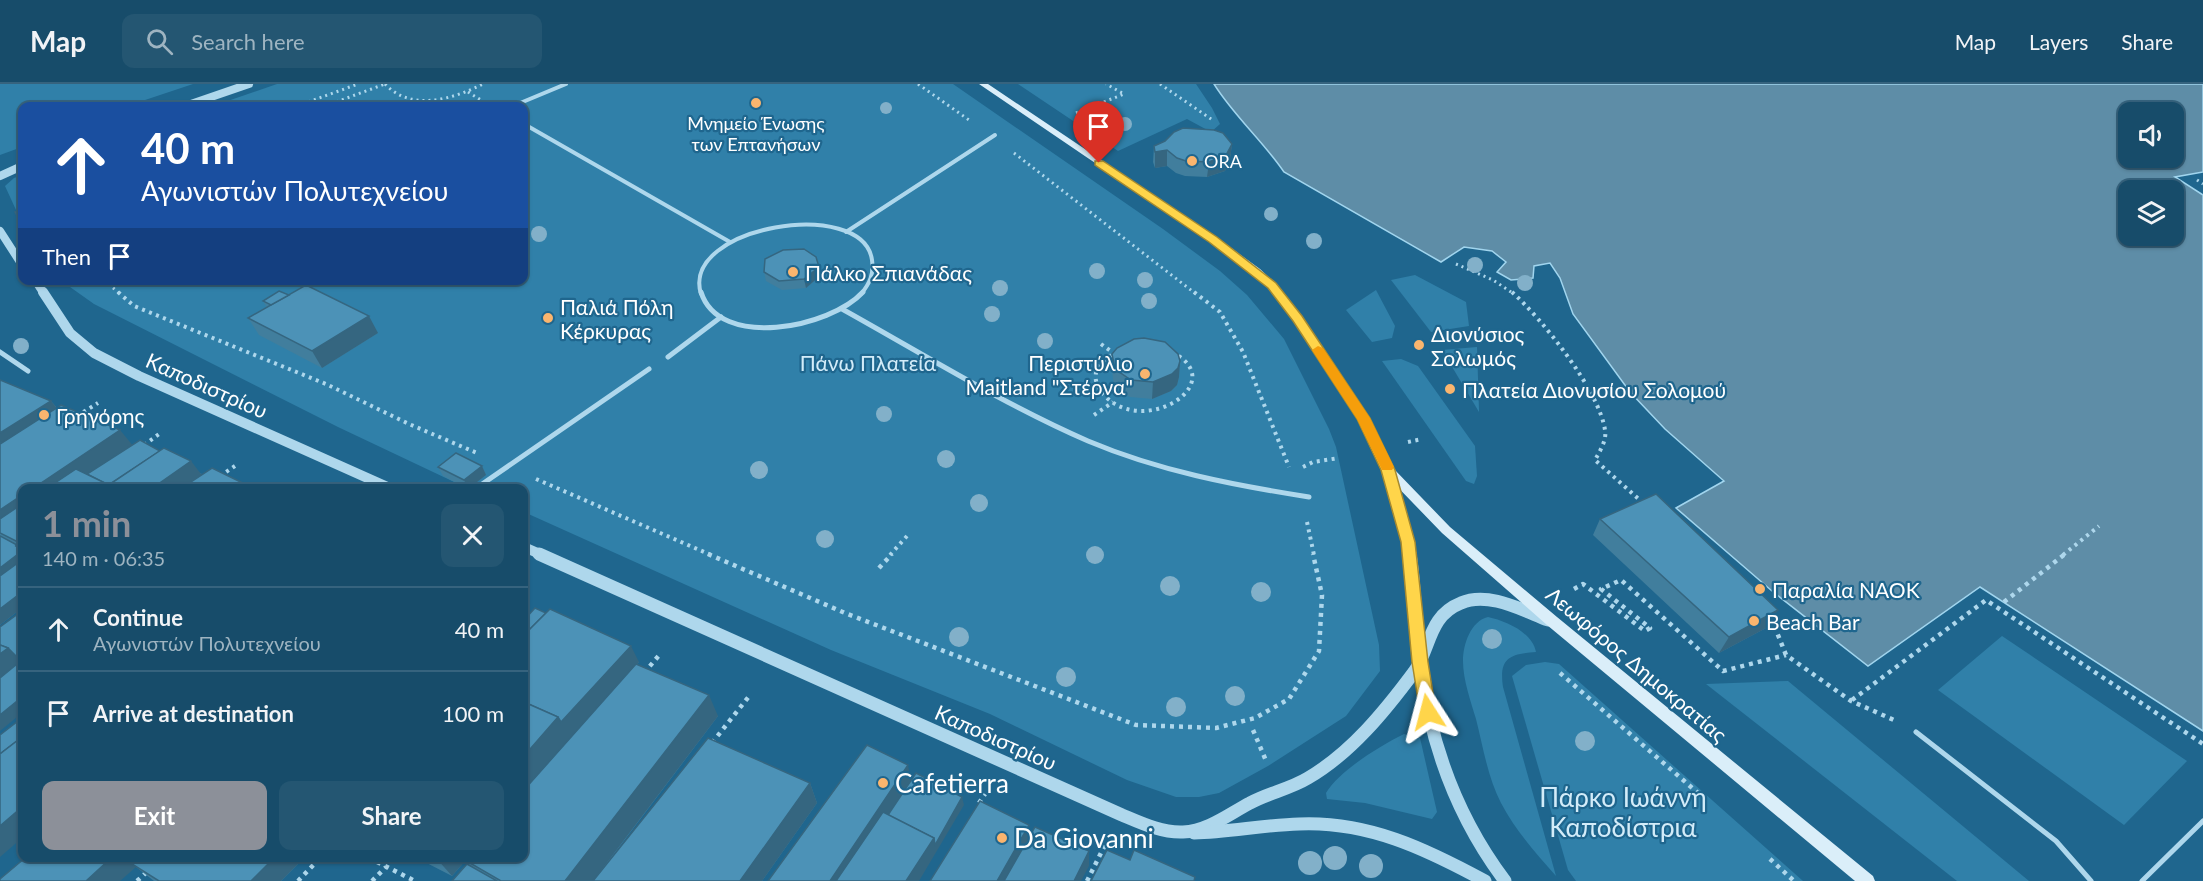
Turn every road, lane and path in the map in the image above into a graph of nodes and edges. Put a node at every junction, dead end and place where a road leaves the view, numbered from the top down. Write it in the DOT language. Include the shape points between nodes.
graph roads {
  1 [pos="249,84"];
  2 [pos="358,84"];
  3 [pos="385,84"];
  4 [pos="483,84"];
  5 [pos="566,84"];
  6 [pos="918,84"];
  7 [pos="983,84"];
  8 [pos="1107,84"];
  9 [pos="1160,84"];
  10 [pos="468,92"];
  11 [pos="415,100"];
  12 [pos="197,102"];
  13 [pos="308,102"];
  14 [pos="336,102"];
  15 [pos="409,102"];
  16 [pos="485,102"];
  17 [pos="523,102"];
  18 [pos="1081,111"];
  19 [pos="1214,121"];
  20 [pos="528,126"];
  21 [pos="994,136"];
  22 [pos="18,168"];
  23 [pos="0,176"];
  24 [pos="2197,180"];
  25 [pos="2203,184"];
  26 [pos="0,231"];
  27 [pos="846,232"];
  28 [pos="730,242"];
  29 [pos="18,259"];
  30 [pos="1455,264"];
  31 [pos="38,285"];
  32 [pos="110,285"];
  33 [pos="842,309"];
  34 [pos="721,317"];
  35 [pos="1101,344"];
  36 [pos="0,352"];
  37 [pos="1112,352"];
  38 [pos="668,357"];
  39 [pos="649,369"];
  40 [pos="28,371"];
  41 [pos="98,403"];
  42 [pos="68,421"];
  43 [pos="162,432"];
  44 [pos="1422,439"];
  45 [pos="1407,442"];
  46 [pos="134,451"];
  47 [pos="1338,458"];
  48 [pos="506,465"];
  49 [pos="236,466"];
  50 [pos="1300,469"];
  51 [pos="1388,470"];
  52 [pos="219,477"];
  53 [pos="381,484"];
  54 [pos="481,484"];
  55 [pos="1309,496"];
  56 [pos="1301,497"];
  57 [pos="1648,507"];
  58 [pos="2099,526"];
  59 [pos="907,536"];
  60 [pos="528,550"];
  61 [pos="879,568"];
  62 [pos="1574,589"];
  63 [pos="2004,602"];
  64 [pos="1766,618"];
  65 [pos="1552,621"];
  66 [pos="661,653"];
  67 [pos="1786,655"];
  68 [pos="1420,662"];
  69 [pos="1560,673"];
  70 [pos="640,678"];
  71 [pos="750,695"];
  72 [pos="1851,701"];
  73 [pos="1252,730"];
  74 [pos="1916,732"];
  75 [pos="2203,744"];
  76 [pos="706,751"];
  77 [pos="1270,769"];
  78 [pos="1698,793"];
  79 [pos="985,794"];
  80 [pos="973,813"];
  81 [pos="2203,821"];
  82 [pos="1184,832"];
  83 [pos="1108,839"];
  84 [pos="1770,859"];
  85 [pos="316,862"];
  86 [pos="377,862"];
  87 [pos="155,865"];
  88 [pos="386,867"];
  89 [pos="137,881"];
  90 [pos="298,881"];
  91 [pos="372,881"];
  92 [pos="414,881"];
  93 [pos="1087,881"];
  94 [pos="1485,881"];
  95 [pos="1505,881"];
  96 [pos="1794,881"];
  97 [pos="1867,881"];
  98 [pos="2091,881"];
  99 [pos="2142,881"];
  1 -- 12 [label="street"];
  2 -- 13 [label="path"];
  3 -- 11 [label="path" via="390,92"];
  3 -- 14 [label="path"];
  4 -- 10 [label="path"];
  5 -- 17 [label="street"];
  6 -- 21 [label="path"];
  7 -- 51 [label="main road, Λεωφόρος Δημοκρατίας" via="1213,240 1272,286 1363,418"];
  8 -- 18 [label="path" via="1124,94"];
  9 -- 19 [label="path"];
  10 -- 11 [label="path"];
  10 -- 16 [label="path"];
  11 -- 15 [label="path"];
  20 -- 28 [label="street"];
  21 -- 27 [label="street"];
  21 -- 56 [label="path" via="1220,312 1243,352"];
  22 -- 23 [label="street"];
  24 -- 25 [label="path"];
  26 -- 29 [label="street"];
  27 -- 28 [label="street" via="815,225 786,225"];
  27 -- 33 [label="street" via="860,240 874,261 867,287"];
  28 -- 34 [label="street" via="706,263 698,288 705,304"];
  30 -- 57 [label="path" via="1491,279 1513,294 1565,352 1594,400 1605,430 1595,460"];
  31 -- 53 [label="street, Καποδιστρίου" via="70,333 94,353"];
  32 -- 48 [label="path" via="134,306 326,384"];
  33 -- 34 [label="street" via="811,321 777,327 737,323"];
  33 -- 56 [label="street" via="1021,409 1089,441 1175,471"];
  34 -- 38 [label="street"];
  35 -- 37 [label="path"];
  36 -- 40 [label="street"];
  37 -- 37 [label="path" via="1099,366 1095,382 1101,393 1128,408 1146,411 1171,405 1189,393 1194,382 1186,361 1168,349 1143,345"];
  39 -- 48 [label="street"];
  41 -- 42 [label="path"];
  43 -- 46 [label="path"];
  44 -- 45 [label="path"];
  47 -- 50 [label="path" via="1313,462"];
  48 -- 54 [label="street"];
  48 -- 56 [label="path" via="845,613 1136,725 1216,728 1255,718 1289,699 1319,651 1322,595"];
  49 -- 52 [label="path"];
  51 -- 65 [label="main road, Λεωφόρος Δημοκρατίας" via="1446,530"];
  51 -- 68 [label="street" via="1408,542"];
  55 -- 56 [label="street"];
  58 -- 63 [label="path"];
  59 -- 61 [label="path"];
  60 -- 82 [label="street, Καποδιστρίου" via="1088,800 1151,825"];
  62 -- 67 [label="path" via="1583,584 1645,631 1650,628 1601,589 1621,580 1723,670"];
  64 -- 67 [label="path" via="1774,625"];
  65 -- 68 [label="street" via="1509,605 1471,600 1453,606 1437,622 1426,637"];
  65 -- 97 [label="main road, Λεωφόρος Δημοκρατίας"];
  66 -- 70 [label="path"];
  67 -- 72 [label="path"];
  68 -- 82 [label="street" via="1370,726 1308,778 1227,817"];
  68 -- 95 [label="street" via="1435,743 1453,798 1470,832"];
  69 -- 78 [label="path"];
  71 -- 76 [label="path"];
  72 -- 74 [label="path"];
  72 -- 75 [label="path" via="1986,600"];
  73 -- 77 [label="path"];
  74 -- 98 [label="lane" via="2056,841"];
  79 -- 80 [label="path"];
  81 -- 99 [label="lane"];
  82 -- 94 [label="street, Καποδιστρίου" via="1300,824 1376,831 1409,842"];
  83 -- 93 [label="path"];
  84 -- 96 [label="path"];
  85 -- 90 [label="path"];
  86 -- 88 [label="path"];
  87 -- 89 [label="path"];
  88 -- 91 [label="path"];
  88 -- 92 [label="path"];
}
